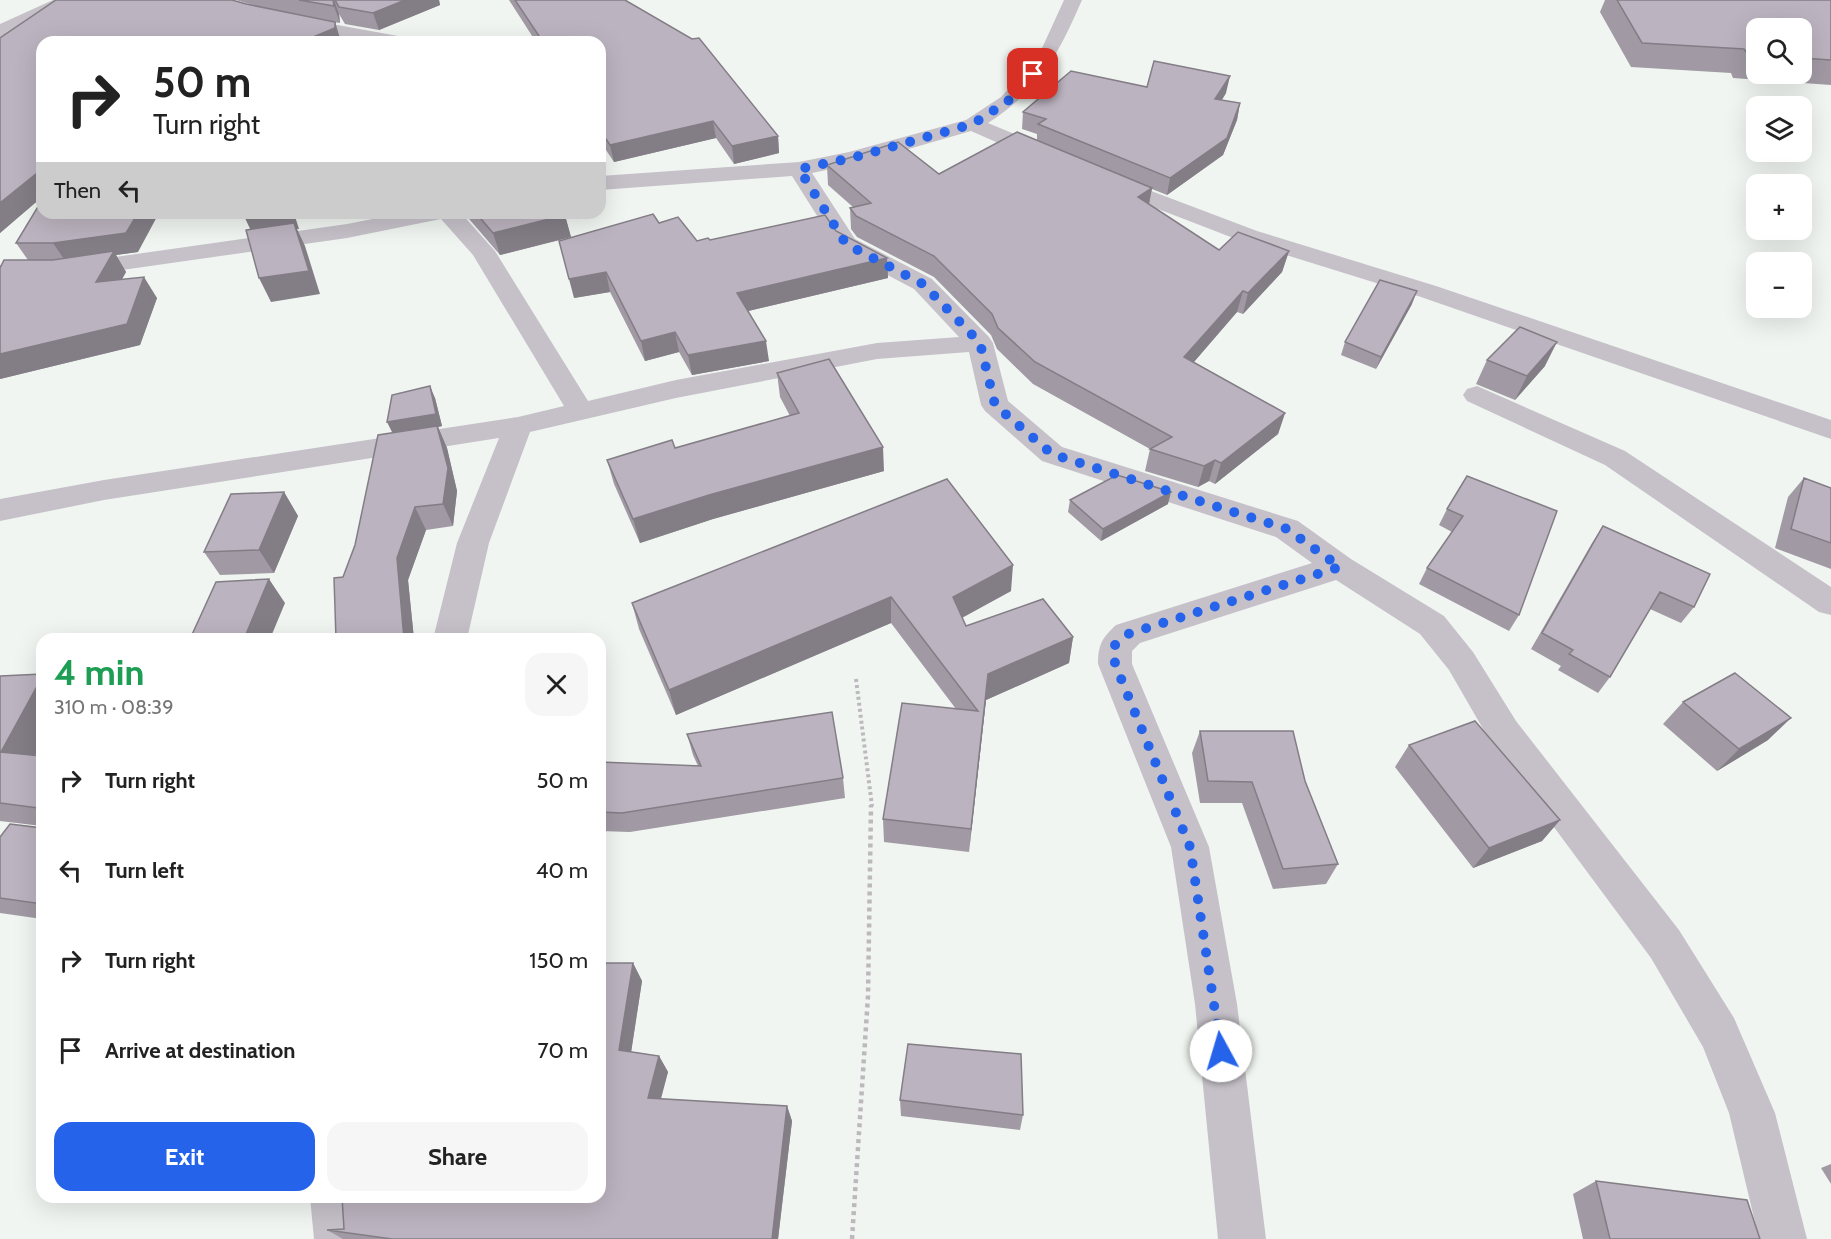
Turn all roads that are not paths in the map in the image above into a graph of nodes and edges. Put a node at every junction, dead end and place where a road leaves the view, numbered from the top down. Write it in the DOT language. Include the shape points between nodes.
graph roads {
  1 [pos="68,0"];
  2 [pos="211,0"];
  3 [pos="1073,0"];
  4 [pos="2,29"];
  5 [pos="365,36"];
  6 [pos="973,124"];
  7 [pos="799,169"];
  8 [pos="606,183"];
  9 [pos="407,219"];
  10 [pos="454,219"];
  11 [pos="0,272"];
  12 [pos="980,343"];
  13 [pos="1477,395"];
  14 [pos="580,410"];
  15 [pos="518,426"];
  16 [pos="1831,430"];
  17 [pos="0,510"];
  18 [pos="1340,567"];
  19 [pos="1831,603"];
  20 [pos="451,633"];
  21 [pos="335,1203"];
  22 [pos="338,1239"];
  23 [pos="1242,1239"];
  24 [pos="1783,1239"];
  1 -- 4 [label="street"];
  2 -- 5 [label="street" via="262,17"];
  3 -- 6 [label="street" via="1052,46 1033,74 1008,101"];
  6 -- 7 [label="street"];
  6 -- 16 [label="street" via="1249,236 1416,288"];
  7 -- 8 [label="street"];
  7 -- 12 [label="street" via="846,244 923,284"];
  9 -- 11 [label="street" via="66,271"];
  10 -- 14 [label="street" via="483,251"];
  12 -- 14 [label="street" via="866,353"];
  12 -- 18 [label="street" via="995,405 1052,454 1287,529"];
  13 -- 19 [label="street" via="1616,458"];
  14 -- 15 [label="street"];
  15 -- 17 [label="street" via="104,490"];
  15 -- 20 [label="street" via="473,543"];
  18 -- 23 [label="street" via="1128,634 1114,646 1115,664 1190,847 1216,1004"];
  18 -- 24 [label="street" via="1432,625 1461,661 1503,731 1665,944 1719,1033 1752,1113"];
  21 -- 22 [label="street"];
}
